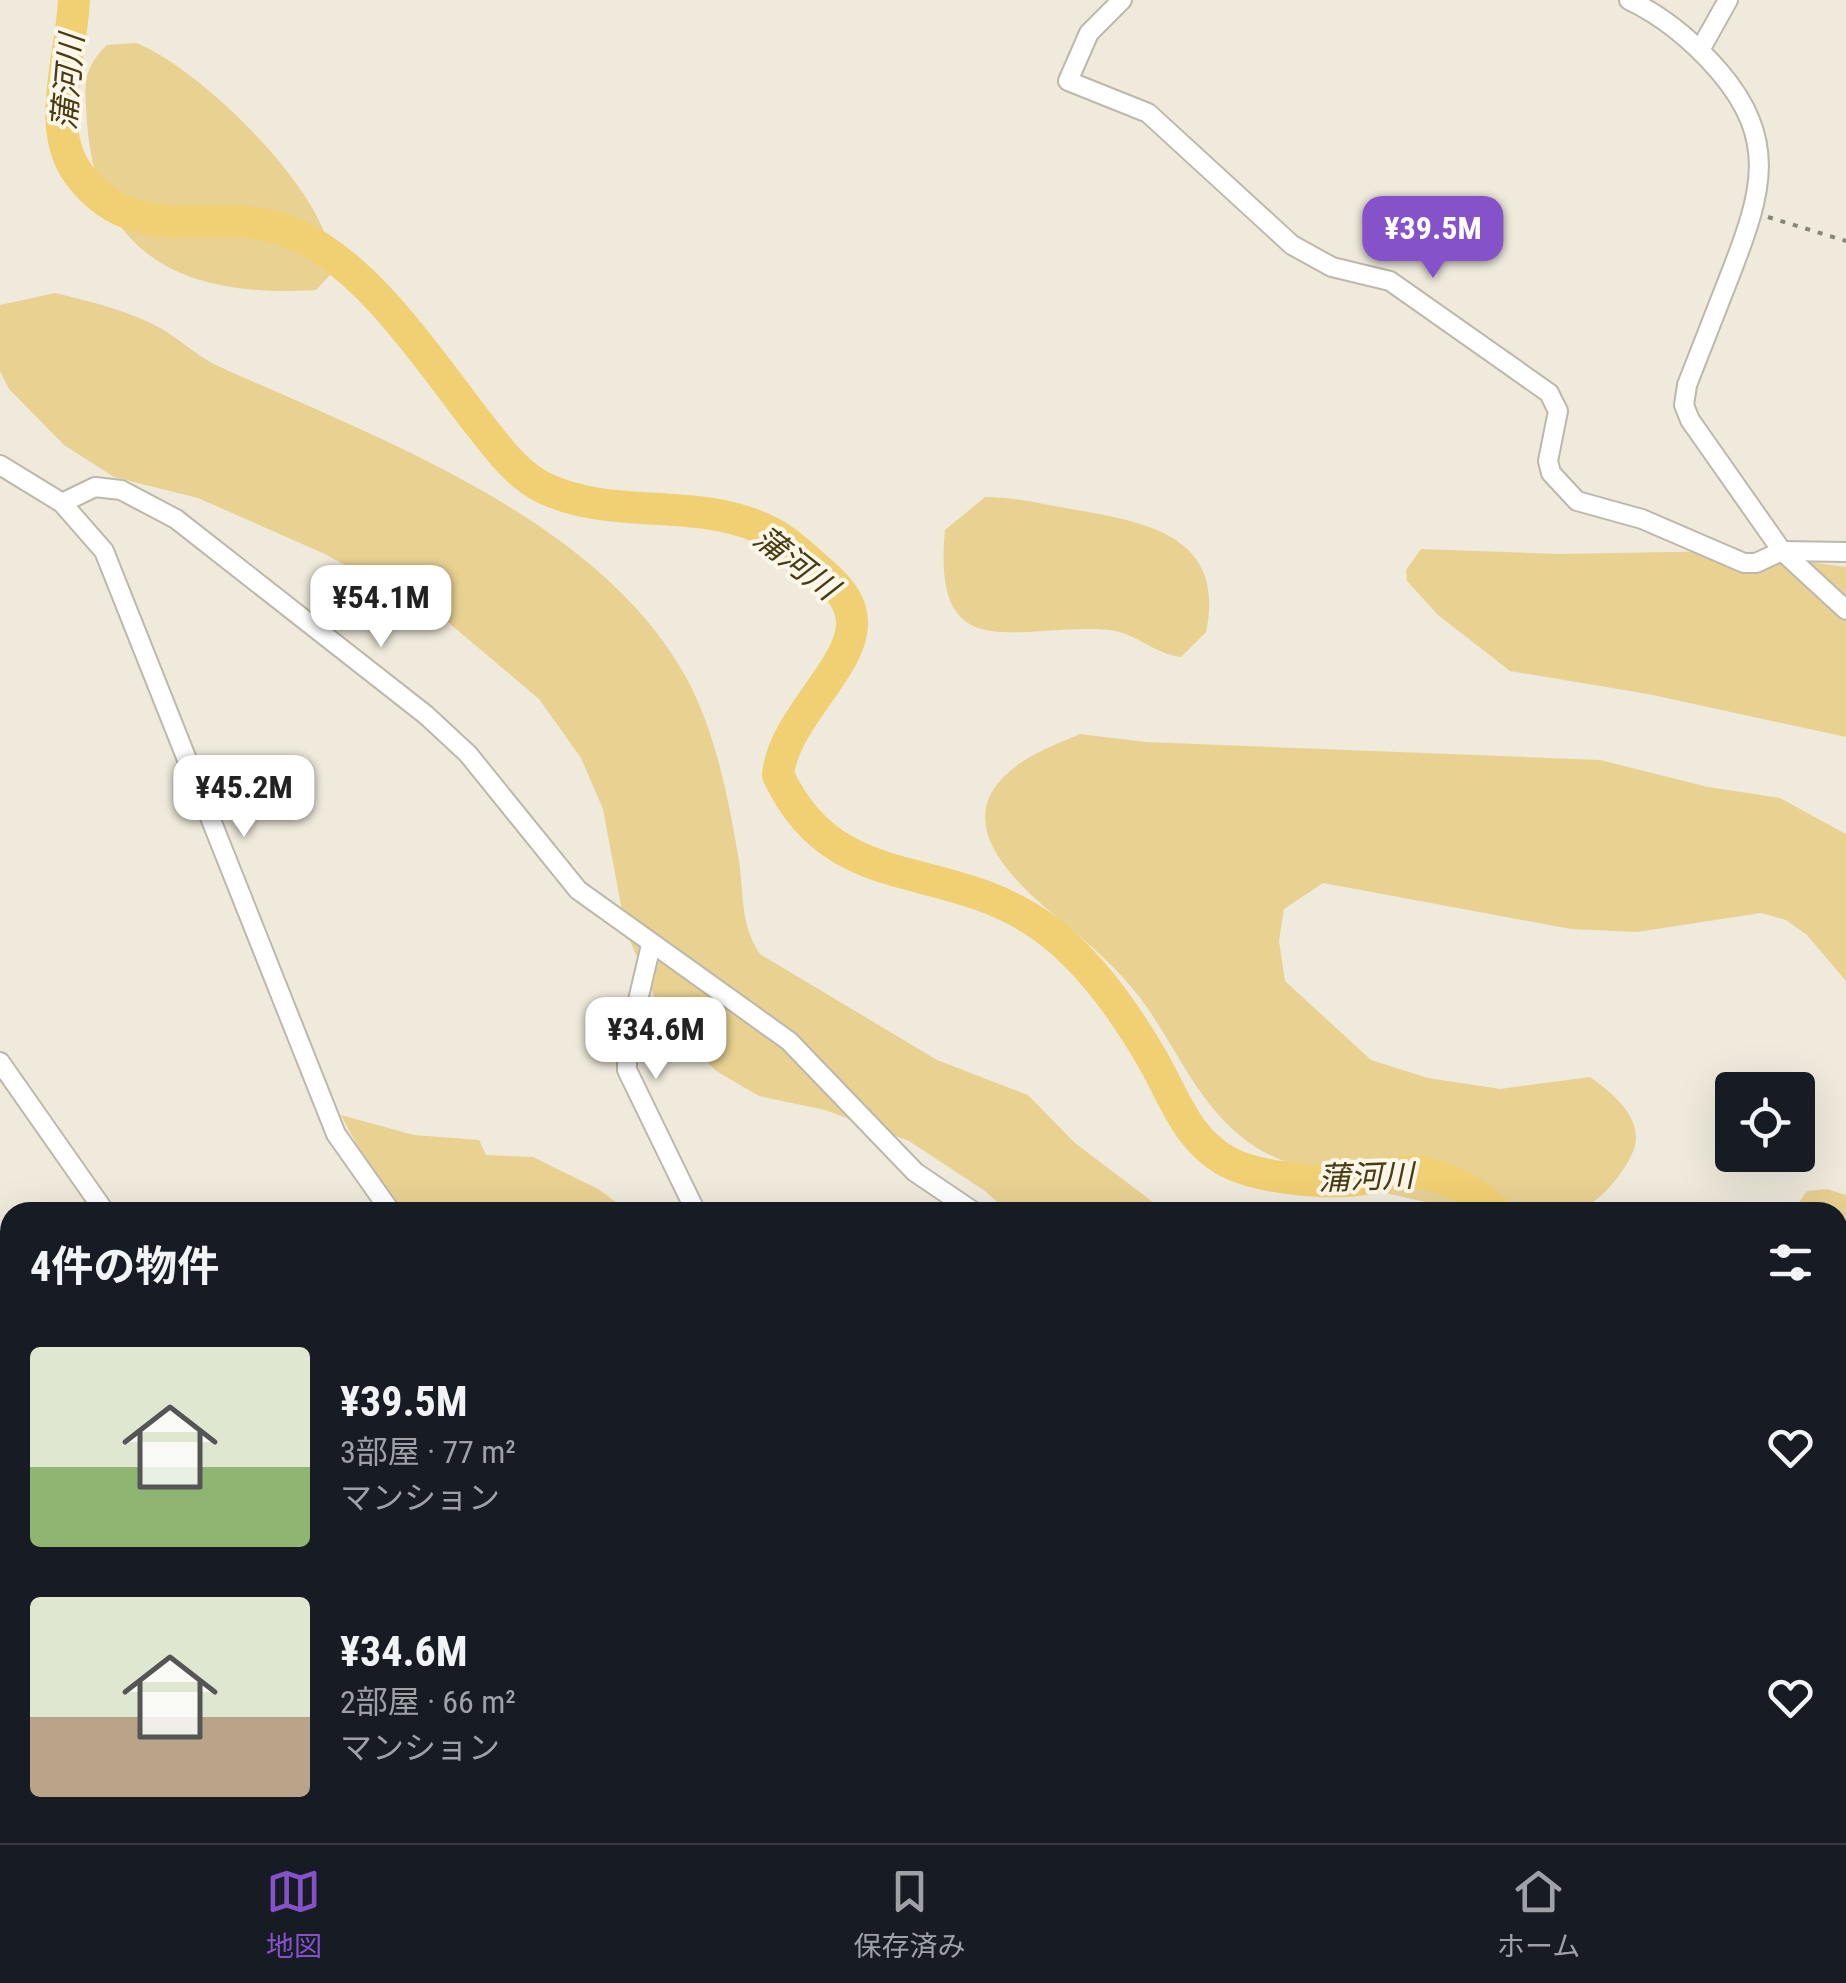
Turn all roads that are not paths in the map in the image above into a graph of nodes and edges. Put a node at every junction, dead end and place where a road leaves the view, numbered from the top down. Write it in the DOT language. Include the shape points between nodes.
graph roads {
  1 [pos="1122,0"];
  2 [pos="1630,0"];
  3 [pos="1728,0"];
  4 [pos="1700,50"];
  5 [pos="0,465"];
  6 [pos="62,503"];
  7 [pos="1782,552"];
  8 [pos="1846,552"];
  9 [pos="1846,610"];
  10 [pos="651,945"];
  11 [pos="0,1062"];
  12 [pos="97,1202"];
  13 [pos="384,1202"];
  14 [pos="691,1202"];
  15 [pos="959,1202"];
  1 -- 7 [label="street" via="1089,33 1068,81 1148,113 1292,246 1332,267 1390,281 1549,393 1558,412 1548,461 1578,501 1642,519 1744,563"];
  2 -- 4 [label="street"];
  3 -- 4 [label="street"];
  4 -- 7 [label="street" via="1751,117 1761,166 1754,213 1684,405"];
  5 -- 6 [label="street"];
  6 -- 10 [label="street" via="95,486 121,490 176,520 426,715 509,800 578,890"];
  6 -- 13 [label="street" via="104,551 336,1134"];
  7 -- 8 [label="street"];
  7 -- 9 [label="street"];
  10 -- 14 [label="street" via="627,1070"];
  10 -- 15 [label="street" via="789,1041 914,1172"];
  11 -- 12 [label="street"];
}
